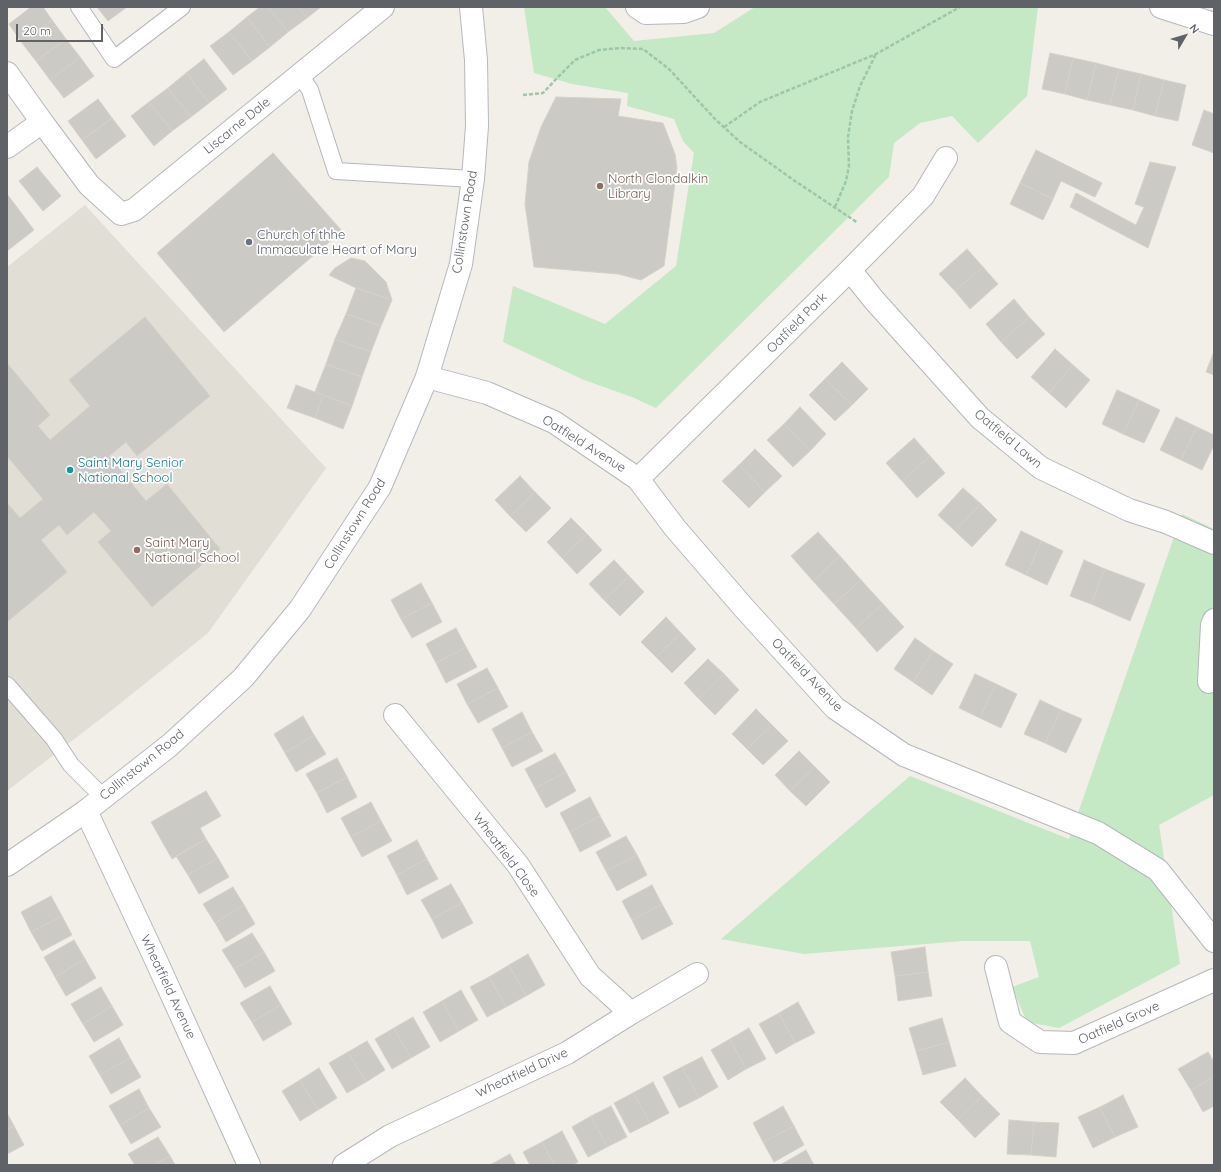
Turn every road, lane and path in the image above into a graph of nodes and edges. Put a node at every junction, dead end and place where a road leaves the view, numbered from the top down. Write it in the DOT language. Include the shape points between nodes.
graph roads {
  1 [pos="78,7"];
  2 [pos="182,7"];
  3 [pos="382,7"];
  4 [pos="471,7"];
  5 [pos="637,7"];
  6 [pos="698,7"];
  7 [pos="960,7"];
  8 [pos="1161,7"];
  9 [pos="1214,24"];
  10 [pos="876,54"];
  11 [pos="7,73"];
  12 [pos="300,74"];
  13 [pos="523,95"];
  14 [pos="42,122"];
  15 [pos="724,128"];
  16 [pos="7,147"];
  17 [pos="946,158"];
  18 [pos="473,179"];
  19 [pos="835,207"];
  20 [pos="858,223"];
  21 [pos="850,270"];
  22 [pos="427,377"];
  23 [pos="638,479"];
  24 [pos="1214,543"];
  25 [pos="1214,620"];
  26 [pos="1209,682"];
  27 [pos="7,685"];
  28 [pos="395,715"];
  29 [pos="103,797"];
  30 [pos="86,811"];
  31 [pos="7,865"];
  32 [pos="1214,941"];
  33 [pos="996,967"];
  34 [pos="697,974"];
  35 [pos="1214,980"];
  36 [pos="631,1013"];
  37 [pos="249,1165"];
  38 [pos="344,1165"];
  1 -- 2 [label="lane" via="114,59"];
  3 -- 12 [label="street, Liscarne Dale"];
  4 -- 18 [label="street, Collinstown Road" via="476,60 477,126"];
  5 -- 6 [label="street" via="646,13 684,12"];
  7 -- 10 [label="path"];
  8 -- 9 [label="street"];
  10 -- 15 [label="path" via="760,102"];
  10 -- 19 [label="path" via="860,86 852,110 848,138 849,166 846,181"];
  11 -- 14 [label="street"];
  12 -- 14 [label="street, Liscarne Dale" via="134,210 122,214 89,185"];
  12 -- 18 [label="lane" via="310,90 336,171"];
  13 -- 15 [label="path" via="543,93 575,60 599,50 643,49 668,69"];
  14 -- 16 [label="street"];
  15 -- 19 [label="path" via="740,142"];
  17 -- 21 [label="street, Oatfield Park" via="923,196"];
  18 -- 22 [label="street, Collinstown Road" via="461,264"];
  19 -- 20 [label="path"];
  21 -- 23 [label="street, Oatfield Park"];
  21 -- 24 [label="street, Oatfield Lawn" via="980,418 1040,468 1129,510 1166,522"];
  22 -- 23 [label="street, Oatfield Avenue" via="487,393 554,422"];
  22 -- 29 [label="street, Collinstown Road" via="380,487 300,609 243,678 170,745"];
  23 -- 32 [label="street, Oatfield Avenue" via="675,528 835,708 904,755 1098,832 1158,870"];
  25 -- 26 [label="street"];
  27 -- 29 [label="lane" via="54,739 72,765"];
  28 -- 36 [label="street, Wheatfield Close" via="518,865 590,976"];
  29 -- 30 [label="street, Collinstown Road"];
  30 -- 31 [label="street, Collinstown Road"];
  30 -- 37 [label="street, Wheatfield Avenue" via="156,958"];
  33 -- 35 [label="street, Oatfield Grove" via="1010,1022 1040,1042 1074,1043"];
  34 -- 36 [label="street, Wheatfield Drive"];
  36 -- 38 [label="street, Wheatfield Drive" via="567,1053 390,1136"];
}
